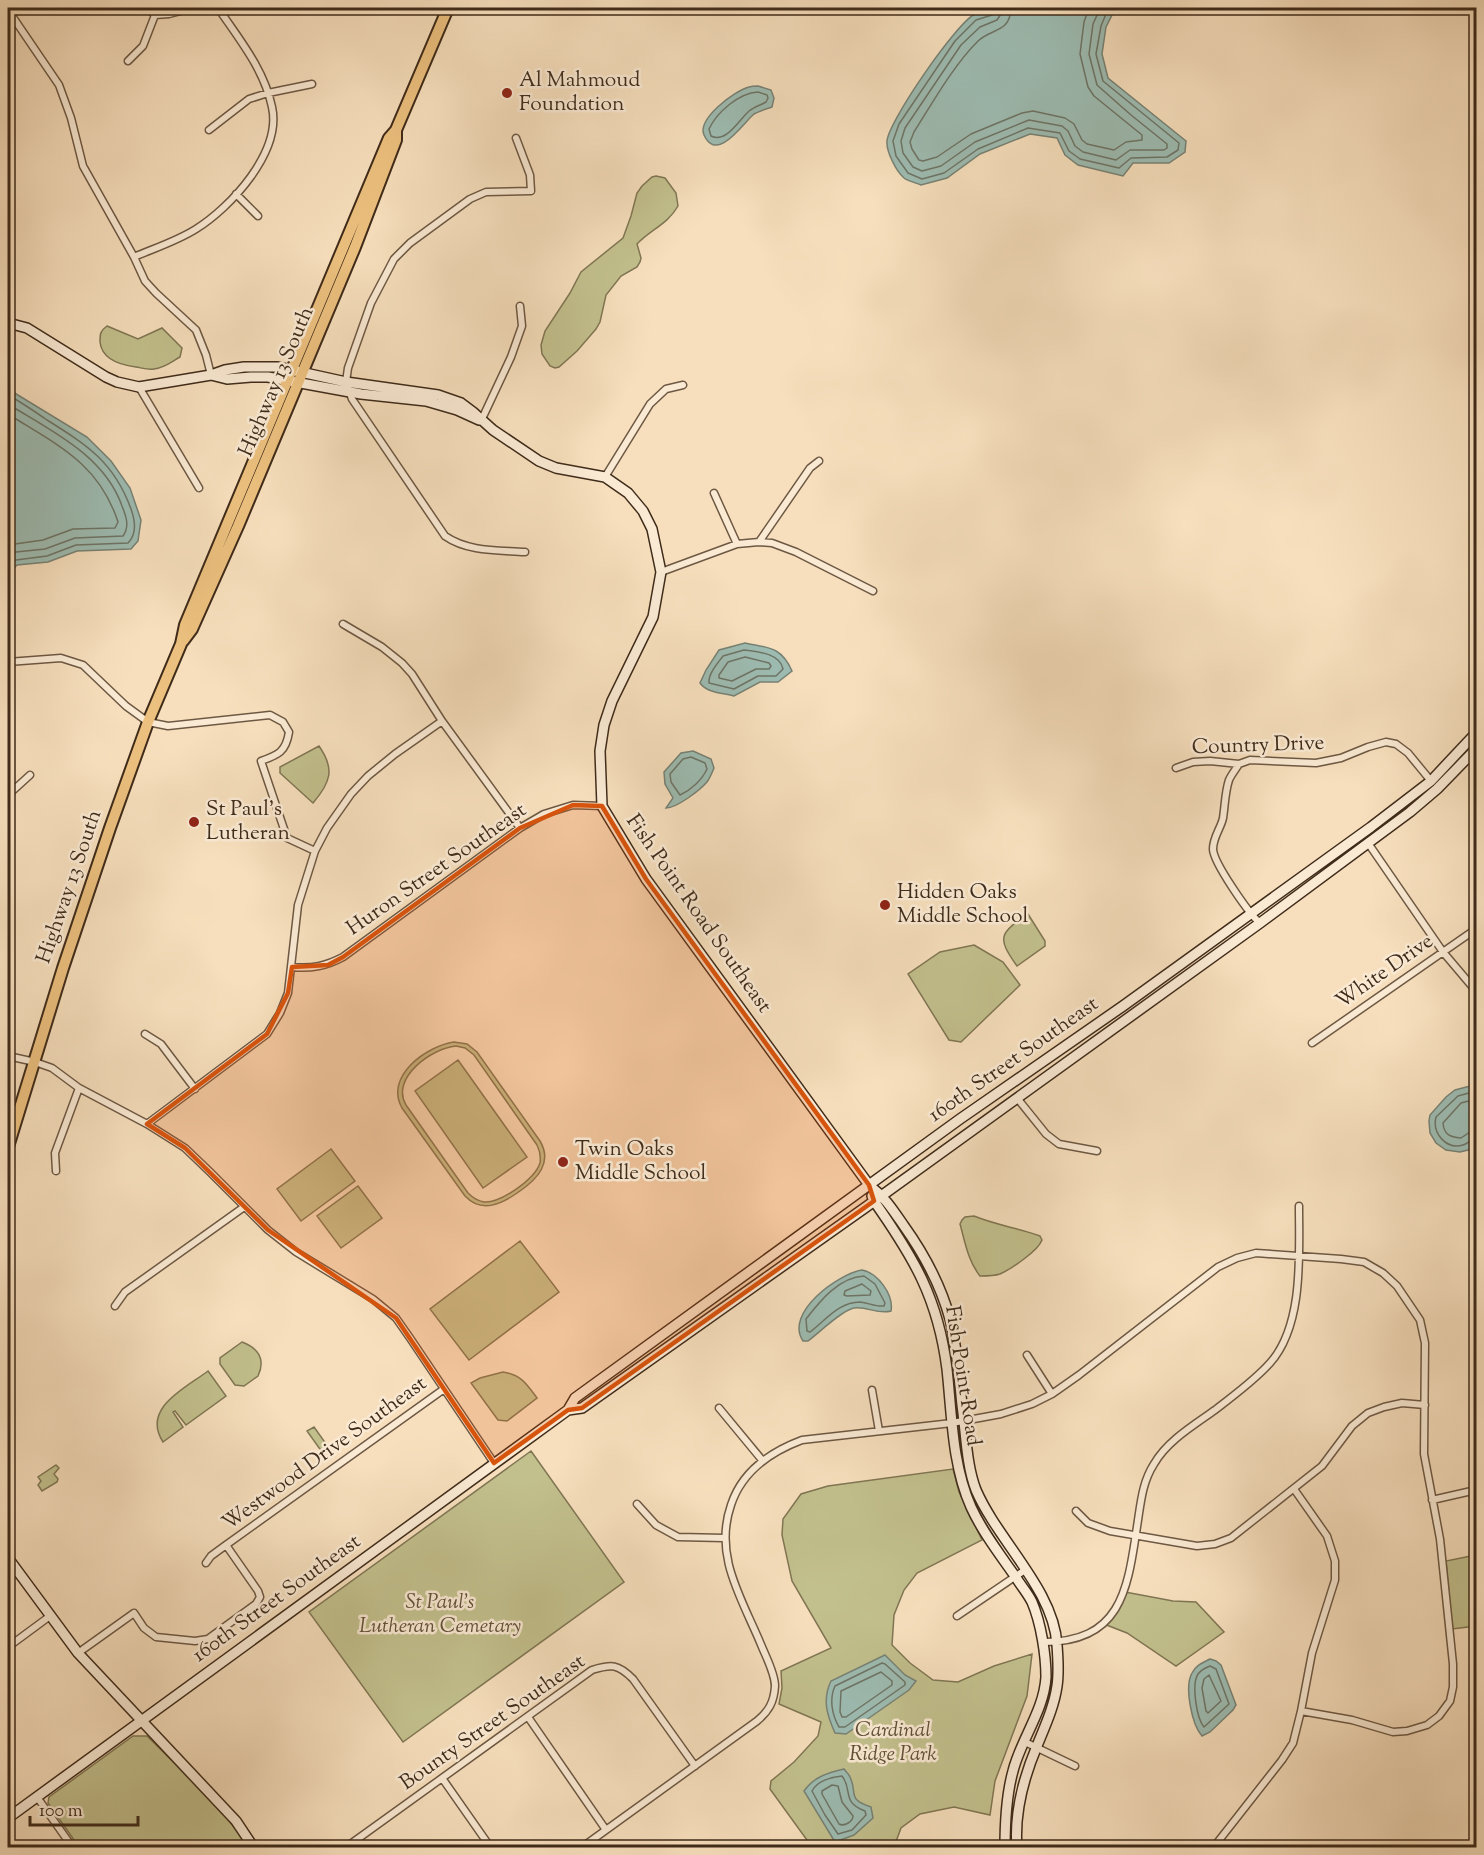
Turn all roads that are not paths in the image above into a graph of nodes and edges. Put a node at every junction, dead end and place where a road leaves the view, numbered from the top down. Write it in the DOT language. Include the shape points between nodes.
graph roads {
  1 [pos="148,8"];
  2 [pos="192,8"];
  3 [pos="218,8"];
  4 [pos="448,8"];
  5 [pos="8,10"];
  6 [pos="155,15"];
  7 [pos="128,61"];
  8 [pos="312,84"];
  9 [pos="268,93"];
  10 [pos="209,130"];
  11 [pos="516,138"];
  12 [pos="236,194"];
  13 [pos="258,216"];
  14 [pos="134,257"];
  15 [pos="520,306"];
  16 [pos="8,323"];
  17 [pos="298,371"];
  18 [pos="211,375"];
  19 [pos="292,382"];
  20 [pos="683,385"];
  21 [pos="139,387"];
  22 [pos="348,387"];
  23 [pos="481,421"];
  24 [pos="819,461"];
  25 [pos="605,477"];
  26 [pos="199,488"];
  27 [pos="714,493"];
  28 [pos="759,542"];
  29 [pos="737,544"];
  30 [pos="525,552"];
  31 [pos="661,572"];
  32 [pos="873,591"];
  33 [pos="343,624"];
  34 [pos="8,662"];
  35 [pos="442,721"];
  36 [pos="148,722"];
  37 [pos="1476,733"];
  38 [pos="1476,749"];
  39 [pos="1239,764"];
  40 [pos="1176,768"];
  41 [pos="30,775"];
  42 [pos="1431,781"];
  43 [pos="8,795"];
  44 [pos="602,806"];
  45 [pos="520,828"];
  46 [pos="1368,843"];
  47 [pos="315,851"];
  48 [pos="1250,915"];
  49 [pos="1260,924"];
  50 [pos="1476,929"];
  51 [pos="1443,952"];
  52 [pos="292,967"];
  53 [pos="1476,992"];
  54 [pos="145,1034"];
  55 [pos="1312,1043"];
  56 [pos="8,1056"];
  57 [pos="35,1062"];
  58 [pos="79,1088"];
  59 [pos="195,1089"];
  60 [pos="1017,1098"];
  61 [pos="147,1124"];
  62 [pos="8,1148"];
  63 [pos="1097,1151"];
  64 [pos="56,1171"];
  65 [pos="869,1185"];
  66 [pos="882,1195"];
  67 [pos="874,1201"];
  68 [pos="1299,1206"];
  69 [pos="244,1207"];
  70 [pos="1299,1256"];
  71 [pos="115,1306"];
  72 [pos="1026,1355"];
  73 [pos="444,1389"];
  74 [pos="872,1390"];
  75 [pos="1052,1394"];
  76 [pos="1425,1405"];
  77 [pos="718,1408"];
  78 [pos="568,1410"];
  79 [pos="964,1420"];
  80 [pos="952,1423"];
  81 [pos="879,1431"];
  82 [pos="762,1460"];
  83 [pos="494,1463"];
  84 [pos="1294,1489"];
  85 [pos="1476,1490"];
  86 [pos="1432,1500"];
  87 [pos="637,1504"];
  88 [pos="1076,1511"];
  89 [pos="1136,1535"];
  90 [pos="724,1538"];
  91 [pos="226,1545"];
  92 [pos="8,1558"];
  93 [pos="206,1563"];
  94 [pos="1025,1570"];
  95 [pos="1015,1576"];
  96 [pos="50,1616"];
  97 [pos="957,1616"];
  98 [pos="1042,1642"];
  99 [pos="1057,1642"];
  100 [pos="8,1647"];
  101 [pos="78,1653"];
  102 [pos="1301,1711"];
  103 [pos="528,1717"];
  104 [pos="141,1721"];
  105 [pos="1025,1742"];
  106 [pos="1036,1747"];
  107 [pos="695,1766"];
  108 [pos="1075,1766"];
  109 [pos="442,1778"];
  110 [pos="37,1797"];
  111 [pos="8,1818"];
  112 [pos="606,1830"];
  113 [pos="73,1848"];
  114 [pos="255,1848"];
  115 [pos="345,1848"];
  116 [pos="491,1848"];
  117 [pos="581,1848"];
  118 [pos="1005,1848"];
  119 [pos="1017,1848"];
  120 [pos="1213,1848"];
  1 -- 6 [label="street"];
  2 -- 6 [label="street"];
  3 -- 9 [label="street" via="256,64"];
  4 -- 17 [label="main road, Highway 13 South" via="396,130 389,138"];
  5 -- 14 [label="street" via="59,85 83,166"];
  6 -- 7 [label="street" via="143,46"];
  8 -- 9 [label="street"];
  9 -- 10 [label="street" via="249,99"];
  9 -- 12 [label="street" via="273,127 268,144 253,175"];
  11 -- 22 [label="street" via="530,175 531,191 486,192 470,199 394,259 371,303 348,368"];
  12 -- 13 [label="street"];
  12 -- 14 [label="street" via="196,228"];
  14 -- 18 [label="street" via="145,281 196,330"];
  15 -- 23 [label="street" via="522,326"];
  16 -- 21 [label="street, Fish Point Road Southeast" via="27,327 106,377"];
  17 -- 18 [label="street, Fish Point Road Southeast" via="244,367"];
  17 -- 19 [label="main road, Highway 13 South"];
  17 -- 22 [label="street, Fish Point Road Southeast"];
  18 -- 19 [label="street, Fish Point Road Southeast"];
  18 -- 21 [label="street, Fish Point Road Southeast"];
  19 -- 22 [label="street, Fish Point Road Southeast"];
  19 -- 36 [label="main road, Highway 13 South" via="185,625 181,644"];
  20 -- 25 [label="street" via="666,389 650,404"];
  21 -- 26 [label="street"];
  22 -- 23 [label="street, Fish Point Road Southeast" via="451,399"];
  22 -- 30 [label="street" via="352,399 445,536 468,548"];
  23 -- 25 [label="street, Fish Point Road Southeast" via="538,461"];
  24 -- 28 [label="street" via="810,468"];
  25 -- 31 [label="street, Fish Point Road Southeast" via="628,493 643,511 652,529"];
  27 -- 29 [label="street"];
  28 -- 29 [label="street"];
  28 -- 32 [label="street" via="796,552"];
  29 -- 31 [label="street"];
  31 -- 44 [label="street, Fish Point Road Southeast" via="653,616 604,725 600,752"];
  33 -- 35 [label="street" via="402,663"];
  34 -- 36 [label="street" via="61,658 83,665"];
  35 -- 45 [label="street"];
  35 -- 47 [label="street" via="368,776 339,810"];
  36 -- 47 [label="street" via="168,726 270,715 283,722 289,732 288,744 278,755 261,761 287,838"];
  36 -- 57 [label="main road, Highway 13 South" via="63,968"];
  37 -- 42 [label="street, 160th Street Southeast"];
  38 -- 46 [label="street, 160th Street Southeast" via="1437,789"];
  39 -- 40 [label="street, Country Drive" via="1193,762"];
  39 -- 42 [label="street, Country Drive" via="1250,760 1316,763 1386,742 1408,753"];
  39 -- 48 [label="street" via="1229,779 1213,850 1220,869"];
  41 -- 43 [label="street"];
  42 -- 48 [label="street, 160th Street Southeast"];
  44 -- 45 [label="street, Huron Street Southeast" via="573,805 544,814"];
  44 -- 65 [label="street, Fish Point Road Southeast" via="646,879"];
  45 -- 52 [label="street, Huron Street Southeast" via="343,957 308,969"];
  46 -- 49 [label="street, 160th Street Southeast"];
  46 -- 51 [label="street"];
  47 -- 52 [label="street" via="298,905"];
  48 -- 49 [label="street"];
  48 -- 65 [label="street, 160th Street Southeast"];
  49 -- 60 [label="street, 160th Street Southeast"];
  50 -- 51 [label="street, White Drive"];
  51 -- 53 [label="street"];
  51 -- 55 [label="street, White Drive"];
  52 -- 59 [label="street" via="288,993 267,1034"];
  54 -- 59 [label="street" via="161,1044"];
  56 -- 57 [label="street"];
  57 -- 58 [label="street" via="52,1068"];
  57 -- 62 [label="main road, Highway 13 South"];
  58 -- 61 [label="street"];
  58 -- 64 [label="street" via="55,1153"];
  59 -- 61 [label="street"];
  60 -- 63 [label="street" via="1059,1144"];
  60 -- 66 [label="street, 160th Street Southeast"];
  61 -- 69 [label="street" via="185,1148"];
  65 -- 66 [label="street, Fish Point Road"];
  65 -- 67 [label="street, Fish Point Road"];
  65 -- 78 [label="street, 160th Street Southeast" via="575,1398"];
  66 -- 67 [label="street, 160th Street Southeast"];
  66 -- 79 [label="street, Fish Point Road" via="912,1237 942,1296 956,1351"];
  67 -- 78 [label="street, 160th Street Southeast" via="582,1408"];
  67 -- 80 [label="street, Fish Point Road" via="909,1252 933,1305"];
  68 -- 70 [label="street"];
  69 -- 71 [label="street" via="125,1292"];
  69 -- 73 [label="street" via="296,1252 373,1299 396,1318"];
  70 -- 75 [label="street" via="1256,1253 1218,1267"];
  70 -- 76 [label="street" via="1364,1262 1397,1286 1420,1320 1425,1343"];
  70 -- 89 [label="street" via="1296,1297 1282,1345 1272,1362 1252,1381 1192,1427 1154,1463 1144,1484"];
  72 -- 75 [label="street"];
  73 -- 83 [label="street"];
  73 -- 91 [label="street, Westwood Drive Southeast"];
  74 -- 81 [label="street"];
  75 -- 79 [label="street" via="1001,1414"];
  76 -- 84 [label="street" via="1402,1403 1368,1413 1352,1426 1322,1466"];
  76 -- 86 [label="street" via="1424,1454"];
  77 -- 82 [label="street"];
  78 -- 83 [label="street, 160th Street Southeast"];
  79 -- 80 [label="street"];
  79 -- 94 [label="street, Fish Point Road" via="975,1487"];
  80 -- 81 [label="street"];
  80 -- 95 [label="street, Fish Point Road" via="961,1483 982,1529"];
  81 -- 82 [label="street" via="802,1440"];
  82 -- 90 [label="street" via="734,1496"];
  83 -- 104 [label="street, 160th Street Southeast"];
  84 -- 89 [label="street" via="1231,1538 1215,1544 1197,1546"];
  84 -- 102 [label="street" via="1327,1536 1335,1561 1335,1580 1311,1653"];
  85 -- 86 [label="street"];
  86 -- 102 [label="street" via="1453,1664 1450,1701 1427,1725 1393,1732 1352,1719"];
  87 -- 90 [label="street" via="656,1525 678,1537"];
  88 -- 89 [label="street" via="1088,1523"];
  89 -- 99 [label="street" via="1127,1582 1108,1620 1077,1639"];
  90 -- 107 [label="street" via="725,1557 733,1580 769,1663 774,1697 772,1706 757,1721"];
  91 -- 93 [label="street, Westwood Drive Southeast"];
  91 -- 101 [label="street, Westwood Drive Southeast" via="260,1598 207,1640 156,1637 134,1613"];
  92 -- 96 [label="street"];
  94 -- 95 [label="street"];
  94 -- 99 [label="street, Fish Point Road" via="1044,1600"];
  95 -- 97 [label="street"];
  95 -- 98 [label="street, Fish Point Road" via="1038,1618"];
  96 -- 100 [label="street"];
  96 -- 101 [label="street"];
  98 -- 99 [label="street"];
  98 -- 105 [label="street, Fish Point Road" via="1046,1677 1043,1698"];
  99 -- 106 [label="street, Fish Point Road" via="1058,1685"];
  101 -- 104 [label="street"];
  102 -- 120 [label="street" via="1293,1743"];
  103 -- 107 [label="street, Bounty Street Southeast" via="592,1670 613,1665 633,1679"];
  103 -- 109 [label="street, Bounty Street Southeast"];
  103 -- 112 [label="street"];
  104 -- 110 [label="street, 160th Street Southeast"];
  104 -- 114 [label="street" via="236,1821"];
  105 -- 106 [label="street"];
  105 -- 118 [label="street, Fish Point Road" via="1013,1770"];
  106 -- 108 [label="street"];
  106 -- 119 [label="street, Fish Point Road" via="1022,1786"];
  107 -- 112 [label="street"];
  109 -- 115 [label="street, Bounty Street Southeast"];
  109 -- 116 [label="street"];
  110 -- 111 [label="street, 160th Street Southeast"];
  110 -- 113 [label="street"];
  112 -- 117 [label="street"];
}
